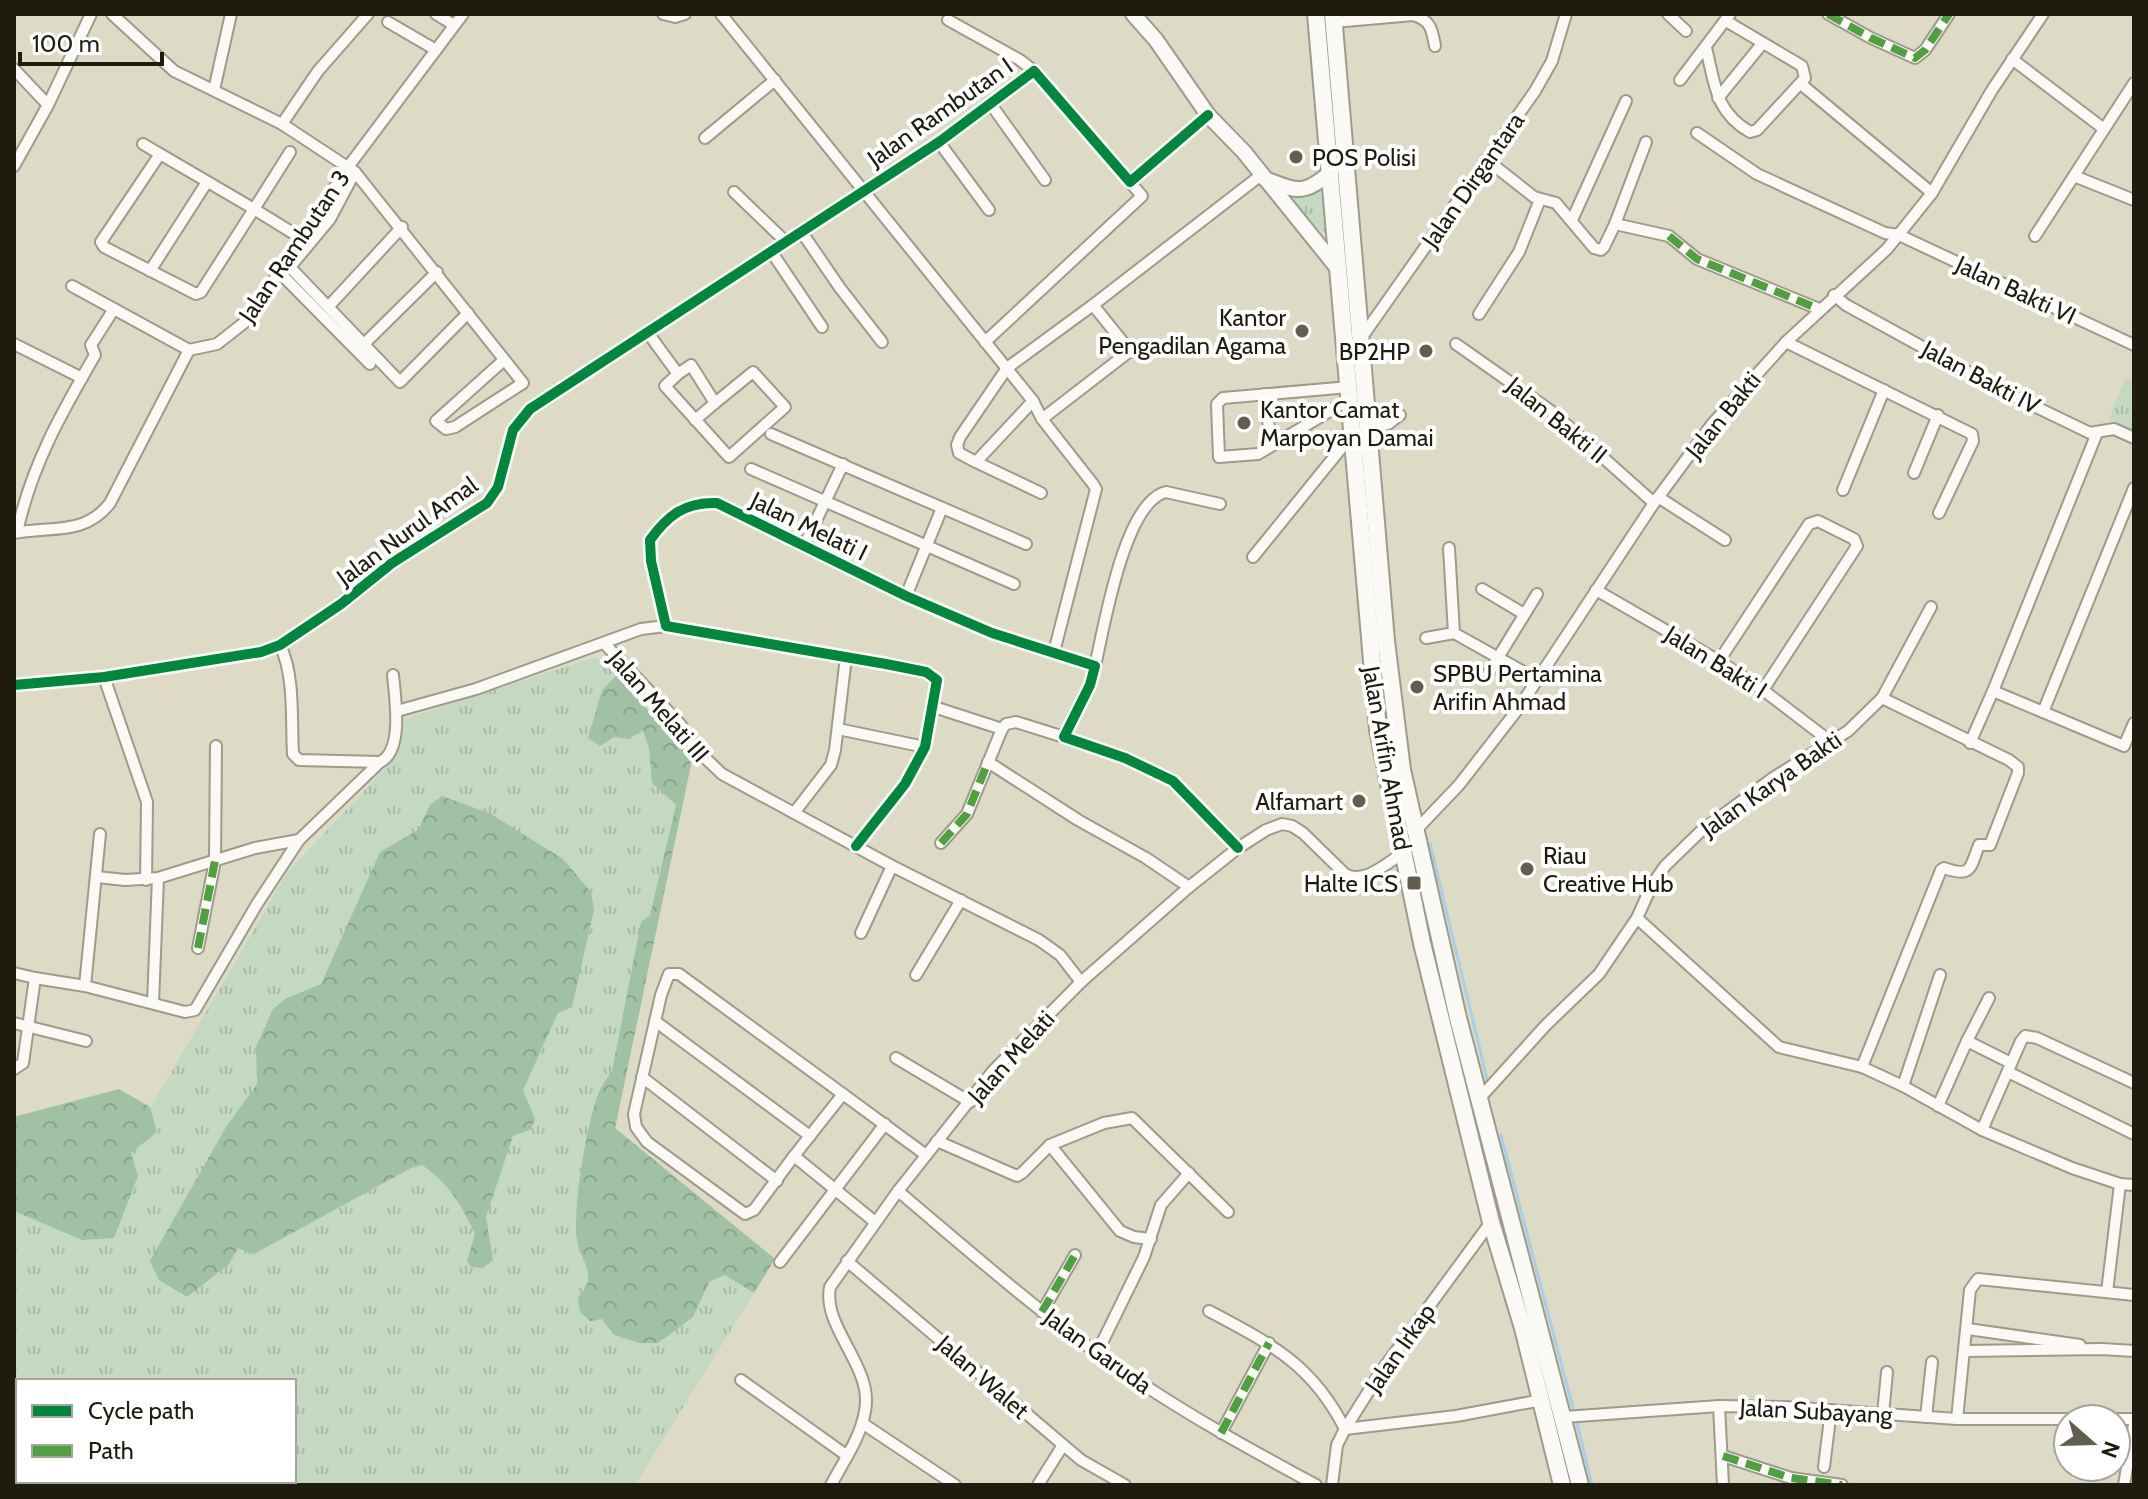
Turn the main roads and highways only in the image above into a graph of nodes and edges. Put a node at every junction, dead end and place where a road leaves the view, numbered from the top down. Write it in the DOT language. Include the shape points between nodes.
graph roads {
  1 [pos="1133,14"];
  2 [pos="1316,14"];
  3 [pos="1334,18"];
  4 [pos="1331,172"];
  5 [pos="1262,177"];
  6 [pos="1339,270"];
  7 [pos="1369,539"];
  8 [pos="1492,1187"];
  9 [pos="1562,1485"];
  10 [pos="1580,1485"];
  1 -- 5 [label="main road"];
  2 -- 4 [label="main road, Jalan Arifin Ahmad"];
  3 -- 7 [label="main road, Jalan Arifin Ahmad" via="1369,429"];
  4 -- 5 [label="main road" via="1304,190"];
  4 -- 6 [label="main road, Jalan Arifin Ahmad"];
  5 -- 6 [label="main road"];
  6 -- 7 [label="main road, Jalan Arifin Ahmad" via="1352,435"];
  7 -- 8 [label="main road, Jalan Arifin Ahmad" via="1402,770 1479,1099"];
  7 -- 8 [label="main road, Jalan Arifin Ahmad" via="1378,730 1422,943"];
  8 -- 9 [label="main road, Jalan Arifin Ahmad" via="1491,1222"];
  8 -- 10 [label="main road, Jalan Arifin Ahmad"];
}
